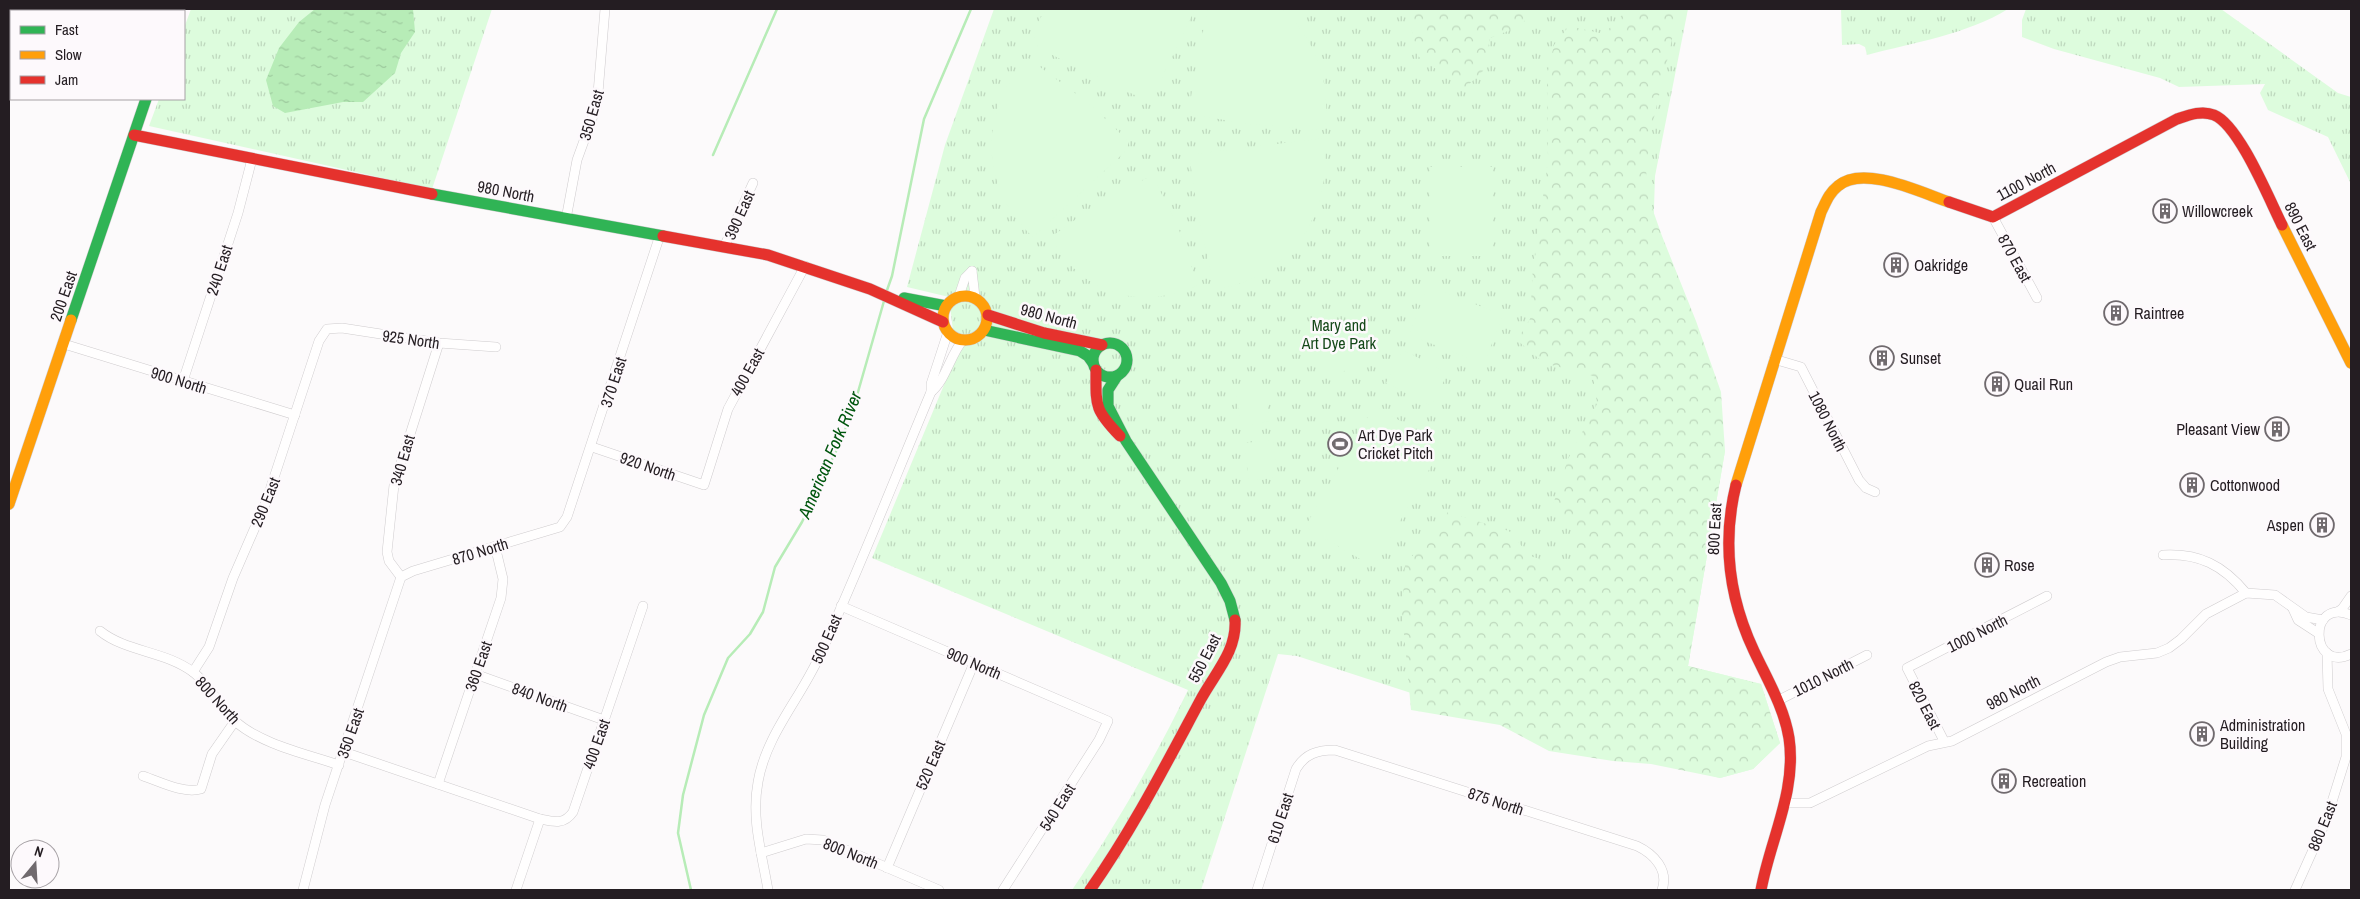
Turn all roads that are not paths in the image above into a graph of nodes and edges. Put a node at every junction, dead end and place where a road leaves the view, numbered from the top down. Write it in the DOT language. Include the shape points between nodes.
graph roads {
  1 [pos="605,9"];
  2 [pos="146,100"];
  3 [pos="2210,113"];
  4 [pos="134,135"];
  5 [pos="252,159"];
  6 [pos="1849,180"];
  7 [pos="753,184"];
  8 [pos="1993,217"];
  9 [pos="566,219"];
  10 [pos="660,235"];
  11 [pos="724,247"];
  12 [pos="805,266"];
  13 [pos="959,296"];
  14 [pos="975,297"];
  15 [pos="2038,298"];
  16 [pos="902,300"];
  17 [pos="946,306"];
  18 [pos="988,315"];
  19 [pos="945,327"];
  20 [pos="327,329"];
  21 [pos="984,330"];
  22 [pos="963,340"];
  23 [pos="439,343"];
  24 [pos="64,344"];
  25 [pos="1102,345"];
  26 [pos="496,347"];
  27 [pos="1774,359"];
  28 [pos="2351,363"];
  29 [pos="1095,367"];
  30 [pos="1116,376"];
  31 [pos="184,381"];
  32 [pos="931,392"];
  33 [pos="295,416"];
  34 [pos="1126,441"];
  35 [pos="592,447"];
  36 [pos="704,485"];
  37 [pos="1875,492"];
  38 [pos="9,504"];
  39 [pos="560,527"];
  40 [pos="495,546"];
  41 [pos="2163,555"];
  42 [pos="401,577"];
  43 [pos="2246,593"];
  44 [pos="2046,596"];
  45 [pos="2351,596"];
  46 [pos="643,606"];
  47 [pos="841,606"];
  48 [pos="2293,609"];
  49 [pos="2337,612"];
  50 [pos="2351,615"];
  51 [pos="2323,620"];
  52 [pos="100,630"];
  53 [pos="2318,633"];
  54 [pos="2327,653"];
  55 [pos="2351,654"];
  56 [pos="1867,655"];
  57 [pos="2340,657"];
  58 [pos="974,663"];
  59 [pos="1907,668"];
  60 [pos="193,672"];
  61 [pos="475,674"];
  62 [pos="2329,675"];
  63 [pos="1779,700"];
  64 [pos="604,720"];
  65 [pos="235,721"];
  66 [pos="1108,721"];
  67 [pos="1944,741"];
  68 [pos="344,752"];
  69 [pos="1314,752"];
  70 [pos="339,765"];
  71 [pos="143,776"];
  72 [pos="438,784"];
  73 [pos="1786,803"];
  74 [pos="540,819"];
  75 [pos="761,853"];
  76 [pos="887,868"];
  77 [pos="303,890"];
  78 [pos="516,890"];
  79 [pos="768,890"];
  80 [pos="939,890"];
  81 [pos="1003,890"];
  82 [pos="1090,890"];
  83 [pos="1257,890"];
  84 [pos="1662,890"];
  85 [pos="1761,890"];
  86 [pos="2295,890"];
  1 -- 9 [label="street, 350 East" via="597,105 577,160"];
  2 -- 4 [label="street, 200 East"];
  3 -- 8 [label="street, 1100 North" via="2191,113 2177,118"];
  3 -- 28 [label="street, 890 East" via="2228,124 2239,140"];
  4 -- 5 [label="street, 980 North"];
  4 -- 24 [label="street, 200 East"];
  5 -- 9 [label="street, 980 North"];
  5 -- 31 [label="street, 240 East"];
  6 -- 8 [label="street, 1100 North" via="1877,178"];
  6 -- 27 [label="street, 800 East" via="1835,187 1822,207"];
  7 -- 11 [label="street, 390 East"];
  8 -- 15 [label="street, 870 East"];
  9 -- 10 [label="street, 980 North"];
  10 -- 11 [label="street, 980 North"];
  10 -- 35 [label="street, 370 East"];
  11 -- 12 [label="street, 980 North"];
  12 -- 16 [label="street, 980 North"];
  12 -- 36 [label="street, 400 East" via="728,409"];
  13 -- 14 [label="street"];
  13 -- 14 [label="street" via="965,278 972,271"];
  13 -- 17 [label="street"];
  14 -- 18 [label="street"];
  16 -- 17 [label="street, 980 North"];
  16 -- 19 [label="street, 980 North"];
  17 -- 19 [label="street"];
  18 -- 21 [label="street"];
  18 -- 25 [label="street, 980 North"];
  19 -- 22 [label="street"];
  19 -- 32 [label="street, 500 East" via="930,384"];
  20 -- 23 [label="street, 925 North" via="342,328"];
  20 -- 33 [label="street, 290 East" via="319,341"];
  21 -- 22 [label="street" via="975,338"];
  21 -- 29 [label="street, 980 North" via="1080,351"];
  22 -- 32 [label="street, 500 East"];
  23 -- 26 [label="street, 925 North"];
  23 -- 42 [label="street, 340 East" via="392,492 387,552"];
  24 -- 31 [label="street, 900 North"];
  24 -- 38 [label="street, 200 East"];
  25 -- 29 [label="street" via="1096,350"];
  25 -- 30 [label="street" via="1115,343 1125,350 1126,367"];
  27 -- 37 [label="street, 1080 North" via="1801,367 1859,480"];
  27 -- 63 [label="street, 800 East" via="1736,482 1728,522 1728,546 1732,588 1740,619"];
  29 -- 30 [label="street" via="1106,377"];
  29 -- 34 [label="street, 550 East" via="1098,409"];
  30 -- 34 [label="street, 550 East" via="1107,388 1106,400"];
  31 -- 33 [label="street, 900 North"];
  32 -- 47 [label="street, 500 East"];
  33 -- 60 [label="street, 290 East" via="266,502 208,647"];
  34 -- 82 [label="street, 550 East" via="1221,583 1233,609 1235,634 1228,655 1205,691 1154,791 1118,852"];
  35 -- 36 [label="street, 920 North"];
  35 -- 39 [label="street, 370 East" via="567,517"];
  39 -- 40 [label="street, 870 North"];
  40 -- 42 [label="street, 870 North"];
  40 -- 61 [label="street, 360 East" via="502,569 503,589"];
  41 -- 43 [label="street" via="2182,554 2205,561 2229,575"];
  42 -- 68 [label="street, 350 East"];
  43 -- 48 [label="street" via="2275,596"];
  43 -- 67 [label="street, 980 North" via="2206,614 2169,648 2106,662 1952,741"];
  44 -- 59 [label="street, 1000 North"];
  45 -- 49 [label="street"];
  46 -- 64 [label="street, 400 East"];
  47 -- 58 [label="street, 900 North"];
  47 -- 75 [label="street, 500 East" via="818,659 764,758 754,802"];
  48 -- 51 [label="street" via="2306,617"];
  48 -- 53 [label="street" via="2298,620"];
  49 -- 50 [label="street"];
  49 -- 51 [label="street"];
  51 -- 53 [label="street"];
  52 -- 60 [label="street, 800 North" via="111,640 174,661"];
  53 -- 54 [label="street, 880 East" via="2318,641"];
  54 -- 57 [label="street"];
  54 -- 62 [label="street, 880 East"];
  55 -- 57 [label="street"];
  56 -- 63 [label="street, 1010 North"];
  57 -- 62 [label="street"];
  58 -- 66 [label="street, 900 North"];
  58 -- 76 [label="street, 520 East"];
  59 -- 67 [label="street, 820 East"];
  60 -- 65 [label="street, 800 North"];
  61 -- 64 [label="street, 840 North"];
  61 -- 72 [label="street, 360 East"];
  62 -- 86 [label="street, 880 East" via="2329,693 2346,734 2346,757 2326,822"];
  63 -- 73 [label="street, 800 East" via="1790,754"];
  64 -- 74 [label="street, 400 East" via="573,812 563,822"];
  65 -- 70 [label="street, 800 North" via="265,739"];
  65 -- 71 [label="street" via="212,754 201,789 182,789"];
  66 -- 81 [label="street, 540 East"];
  67 -- 73 [label="street, 980 North" via="1810,803"];
  68 -- 70 [label="street, 350 East"];
  68 -- 72 [label="street"];
  69 -- 83 [label="street, 610 East" via="1305,757 1296,769"];
  69 -- 84 [label="street, 875 North" via="1334,750 1637,846 1658,862 1663,876"];
  70 -- 77 [label="street, 350 East"];
  72 -- 74 [label="street"];
  73 -- 85 [label="street, 800 East"];
  74 -- 78 [label="street"];
  75 -- 76 [label="street, 800 North" via="806,839 823,840"];
  75 -- 79 [label="street, 500 East"];
  76 -- 80 [label="street, 800 North"];
}
